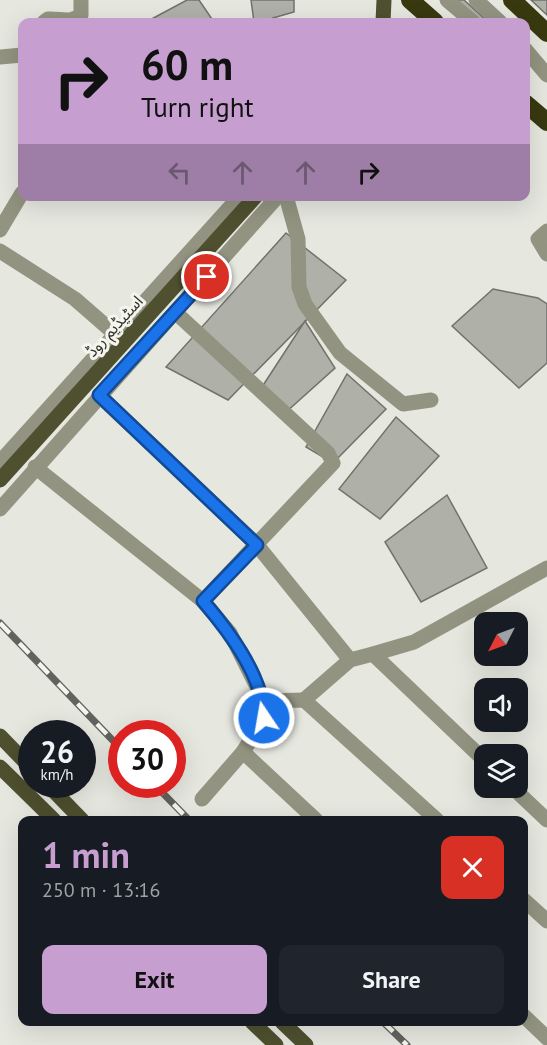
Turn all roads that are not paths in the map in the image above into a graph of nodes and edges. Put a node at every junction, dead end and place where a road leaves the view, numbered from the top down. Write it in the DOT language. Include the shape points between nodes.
graph roads {
  1 [pos="81,0"];
  2 [pos="384,0"];
  3 [pos="410,0"];
  4 [pos="447,0"];
  5 [pos="476,0"];
  6 [pos="512,0"];
  7 [pos="76,18"];
  8 [pos="383,18"];
  9 [pos="426,18"];
  10 [pos="467,18"];
  11 [pos="496,18"];
  12 [pos="547,33"];
  13 [pos="18,55"];
  14 [pos="530,55"];
  15 [pos="0,57"];
  16 [pos="530,69"];
  17 [pos="547,75"];
  18 [pos="547,82"];
  19 [pos="530,107"];
  20 [pos="547,122"];
  21 [pos="18,200"];
  22 [pos="247,201"];
  23 [pos="247,201"];
  24 [pos="274,201"];
  25 [pos="287,201"];
  26 [pos="0,230"];
  27 [pos="547,231"];
  28 [pos="0,251"];
  29 [pos="547,254"];
  30 [pos="175,312"];
  31 [pos="114,333"];
  32 [pos="99,395"];
  33 [pos="431,400"];
  34 [pos="0,462"];
  35 [pos="35,467"];
  36 [pos="0,480"];
  37 [pos="0,509"];
  38 [pos="257,545"];
  39 [pos="547,568"];
  40 [pos="203,601"];
  41 [pos="373,654"];
  42 [pos="350,660"];
  43 [pos="304,699"];
  44 [pos="264,701"];
  45 [pos="0,736"];
  46 [pos="474,750"];
  47 [pos="243,752"];
  48 [pos="18,755"];
  49 [pos="0,767"];
  50 [pos="61,798"];
  51 [pos="524,798"];
  52 [pos="202,799"];
  53 [pos="50,816"];
  54 [pos="78,816"];
  55 [pos="312,816"];
  56 [pos="433,816"];
  57 [pos="547,820"];
  58 [pos="528,904"];
  59 [pos="547,921"];
  60 [pos="528,1020"];
  61 [pos="256,1026"];
  62 [pos="286,1026"];
  63 [pos="547,1038"];
  64 [pos="276,1045"];
  65 [pos="306,1045"];
  1 -- 7 [label="street" via="81,15"];
  2 -- 8 [label="main road"];
  3 -- 9 [label="highway"];
  4 -- 10 [label="street"];
  5 -- 11 [label="street"];
  6 -- 12 [label="highway"];
  13 -- 15 [label="street"];
  14 -- 17 [label="street"];
  16 -- 18 [label="street"];
  19 -- 20 [label="highway"];
  21 -- 26 [label="street"];
  22 -- 31 [label="street"];
  23 -- 36 [label="main road, اسٹیڈیم روڈ"];
  24 -- 30 [label="street"];
  25 -- 33 [label="street" via="298,239 299,287 305,304 340,353 403,405"];
  27 -- 29 [label="street" via="538,239"];
  28 -- 31 [label="street" via="75,299"];
  30 -- 32 [label="street"];
  30 -- 38 [label="street" via="328,453 333,463"];
  31 -- 34 [label="street"];
  32 -- 35 [label="street"];
  32 -- 38 [label="street"];
  35 -- 37 [label="street"];
  35 -- 40 [label="street"];
  38 -- 40 [label="street"];
  38 -- 42 [label="street"];
  39 -- 41 [label="street" via="414,642"];
  40 -- 44 [label="street" via="230,633"];
  41 -- 42 [label="street"];
  41 -- 46 [label="street"];
  42 -- 43 [label="street"];
  43 -- 44 [label="street"];
  43 -- 56 [label="street"];
  44 -- 47 [label="street" via="264,718"];
  45 -- 48 [label="main road"];
  47 -- 52 [label="street"];
  47 -- 55 [label="street"];
  49 -- 53 [label="main road"];
  50 -- 54 [label="main road"];
  51 -- 57 [label="street"];
  58 -- 59 [label="street"];
  60 -- 63 [label="street"];
  61 -- 64 [label="main road"];
  62 -- 65 [label="main road"];
}
